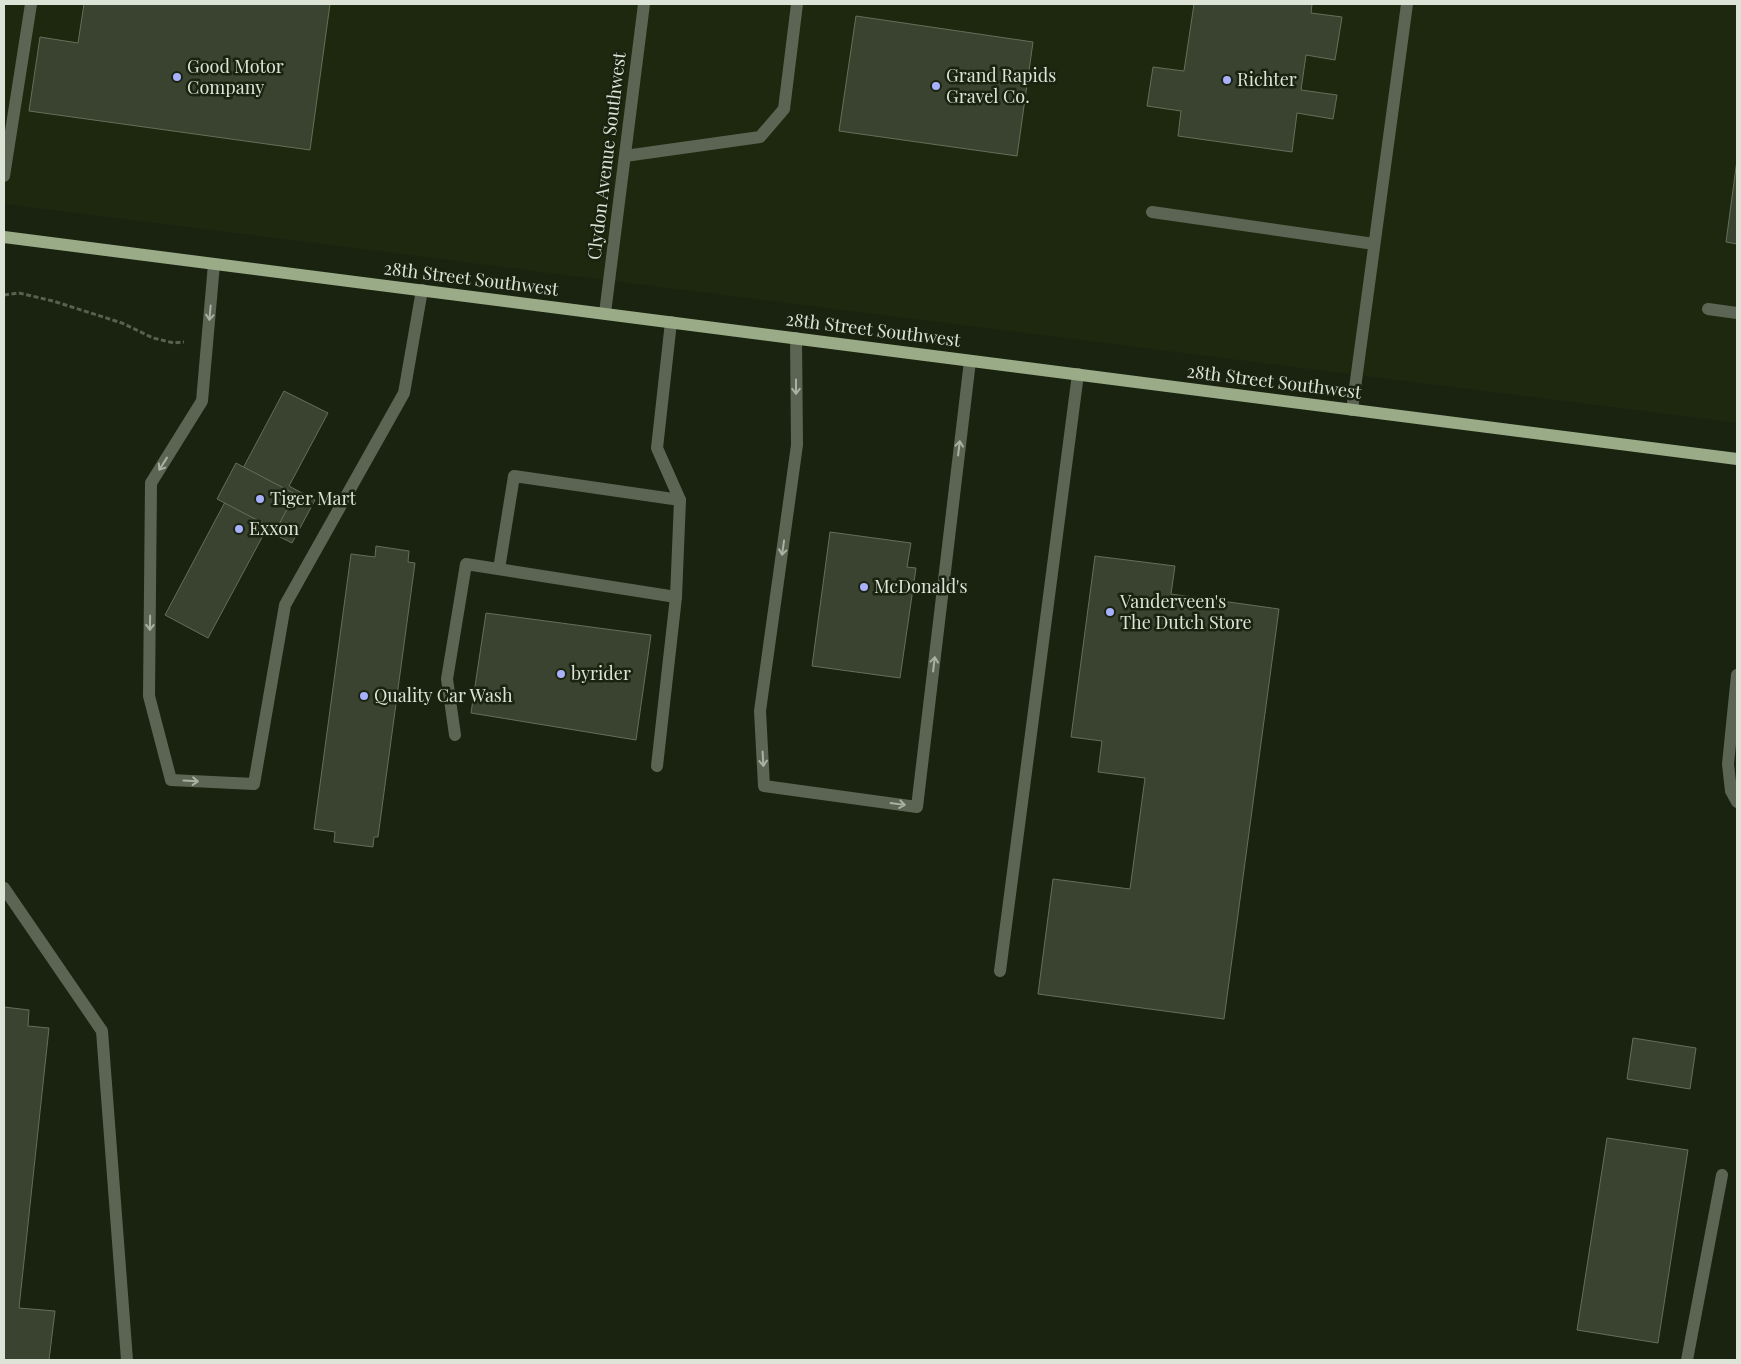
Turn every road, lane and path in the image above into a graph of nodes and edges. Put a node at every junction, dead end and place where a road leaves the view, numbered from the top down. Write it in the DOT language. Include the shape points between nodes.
graph roads {
  1 [pos="31,4"];
  2 [pos="644,4"];
  3 [pos="798,4"];
  4 [pos="1407,4"];
  5 [pos="625,156"];
  6 [pos="4,176"];
  7 [pos="1152,212"];
  8 [pos="4,237"];
  9 [pos="1374,244"];
  10 [pos="214,264"];
  11 [pos="422,290"];
  12 [pos="4,295"];
  13 [pos="1708,309"];
  14 [pos="1737,313"];
  15 [pos="605,314"];
  16 [pos="671,322"];
  17 [pos="796,338"];
  18 [pos="208,341"];
  19 [pos="970,361"];
  20 [pos="1078,374"];
  21 [pos="1352,410"];
  22 [pos="1737,459"];
  23 [pos="680,500"];
  24 [pos="499,569"];
  25 [pos="676,597"];
  26 [pos="1737,675"];
  27 [pos="455,735"];
  28 [pos="657,766"];
  29 [pos="1737,802"];
  30 [pos="4,888"];
  31 [pos="1000,971"];
  32 [pos="1722,1175"];
  33 [pos="127,1360"];
  34 [pos="1687,1360"];
  1 -- 6 [label="street"];
  2 -- 5 [label="street, Clydon Avenue Southwest"];
  3 -- 5 [label="street" via="784,109 760,137"];
  4 -- 9 [label="street"];
  5 -- 15 [label="street, Clydon Avenue Southwest"];
  7 -- 9 [label="street"];
  8 -- 10 [label="main road, 28th Street Southwest"];
  9 -- 21 [label="street"];
  10 -- 11 [label="main road, 28th Street Southwest"];
  10 -- 18 [label="street, one-way"];
  11 -- 15 [label="main road, 28th Street Southwest"];
  18 -- 11 [label="street, one-way" via="202,401 152,483 149,696 171,780 254,784 285,605 404,394"];
  12 -- 18 [label="path" via="19,293 53,301 174,343"];
  13 -- 14 [label="street"];
  15 -- 16 [label="main road, 28th Street Southwest"];
  16 -- 17 [label="main road, 28th Street Southwest"];
  16 -- 23 [label="street" via="657,448"];
  17 -- 19 [label="main road, 28th Street Southwest"];
  17 -- 19 [label="street, one-way" via="797,445 760,711 764,786 917,807"];
  19 -- 20 [label="main road, 28th Street Southwest"];
  20 -- 21 [label="main road, 28th Street Southwest"];
  20 -- 31 [label="street"];
  21 -- 22 [label="main road, 28th Street Southwest"];
  23 -- 24 [label="street" via="514,476"];
  23 -- 25 [label="street"];
  24 -- 25 [label="street"];
  24 -- 27 [label="street" via="466,564 447,679"];
  25 -- 28 [label="street"];
  26 -- 29 [label="street" via="1728,764 1730,791"];
  30 -- 33 [label="street" via="102,1031"];
  32 -- 34 [label="street"];
}
